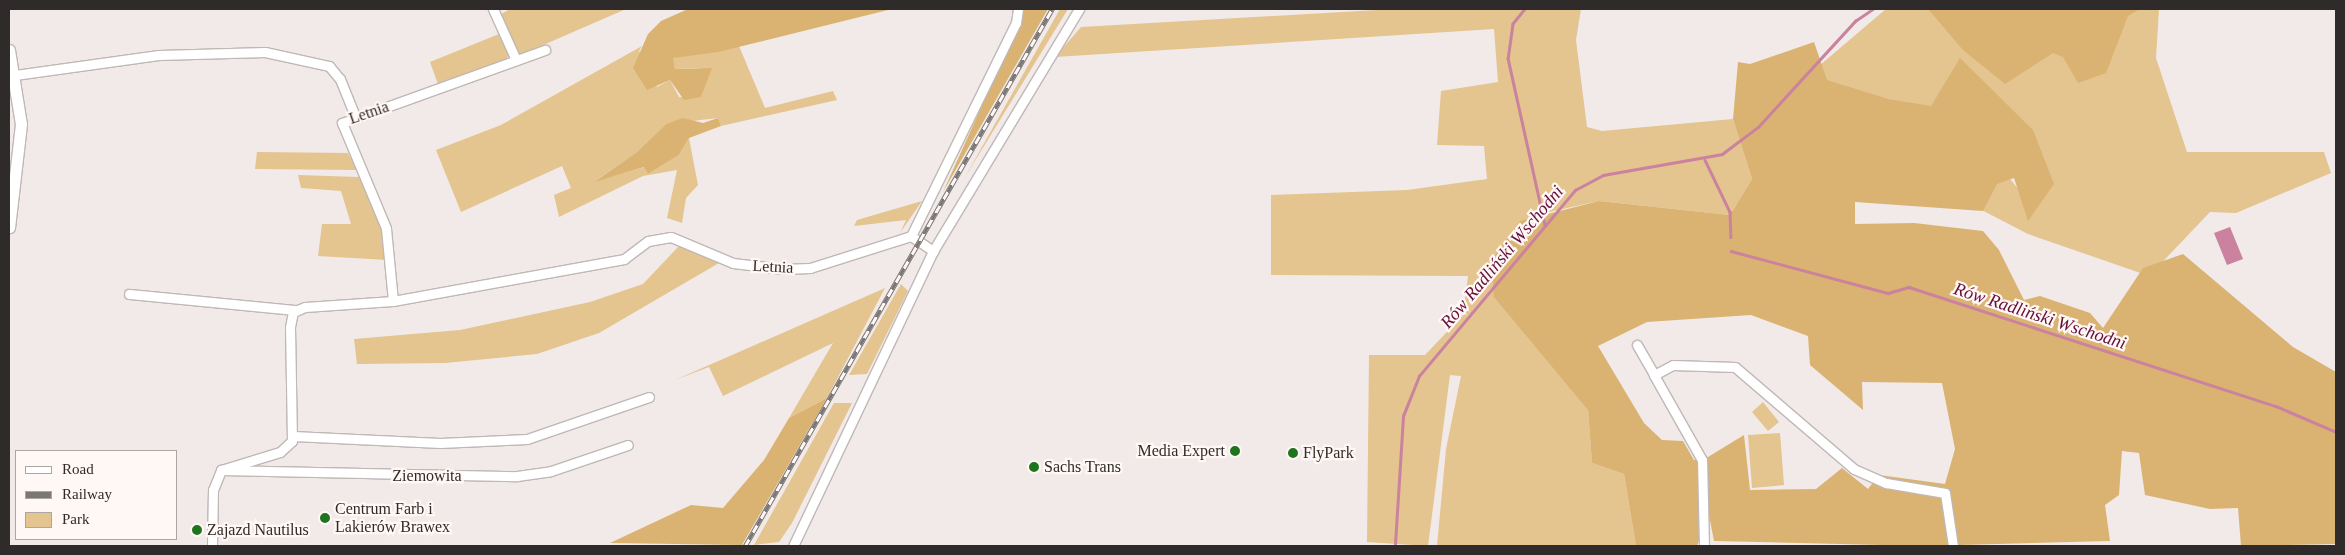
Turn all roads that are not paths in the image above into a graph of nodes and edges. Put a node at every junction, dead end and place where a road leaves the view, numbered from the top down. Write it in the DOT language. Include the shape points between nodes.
graph roads {
  1 [pos="493,9"];
  2 [pos="1018,9"];
  3 [pos="1079,9"];
  4 [pos="9,50"];
  5 [pos="545,50"];
  6 [pos="516,60"];
  7 [pos="15,75"];
  8 [pos="355,116"];
  9 [pos="9,227"];
  10 [pos="912,236"];
  11 [pos="933,251"];
  12 [pos="129,294"];
  13 [pos="393,301"];
  14 [pos="295,310"];
  15 [pos="1637,345"];
  16 [pos="1654,375"];
  17 [pos="650,397"];
  18 [pos="293,436"];
  19 [pos="628,445"];
  20 [pos="221,470"];
  21 [pos="212,546"];
  22 [pos="793,546"];
  23 [pos="1704,546"];
  24 [pos="1953,546"];
  1 -- 6 [label="street"];
  2 -- 10 [label="street" via="1016,23"];
  3 -- 11 [label="street"];
  4 -- 7 [label="street"];
  5 -- 6 [label="street, Letnia"];
  6 -- 8 [label="street, Letnia" via="439,91"];
  7 -- 8 [label="street" via="159,55 265,52 329,66 340,79"];
  7 -- 9 [label="street" via="21,124"];
  8 -- 13 [label="street, Letnia" via="342,123 386,228"];
  10 -- 11 [label="street"];
  10 -- 13 [label="street, Letnia" via="810,268 783,269 733,262 671,237 648,241 624,259"];
  11 -- 22 [label="street"];
  12 -- 14 [label="street, Letnia"];
  13 -- 14 [label="street, Letnia"];
  14 -- 18 [label="street" via="290,327"];
  15 -- 16 [label="street"];
  16 -- 23 [label="street" via="1702,460"];
  16 -- 24 [label="street" via="1673,365 1735,367 1854,469 1886,483 1945,493"];
  17 -- 18 [label="street" via="526,439 440,443"];
  18 -- 20 [label="street" via="280,452"];
  19 -- 20 [label="street, Ziemowita" via="551,471 517,476"];
  20 -- 21 [label="street" via="213,490"];
}
